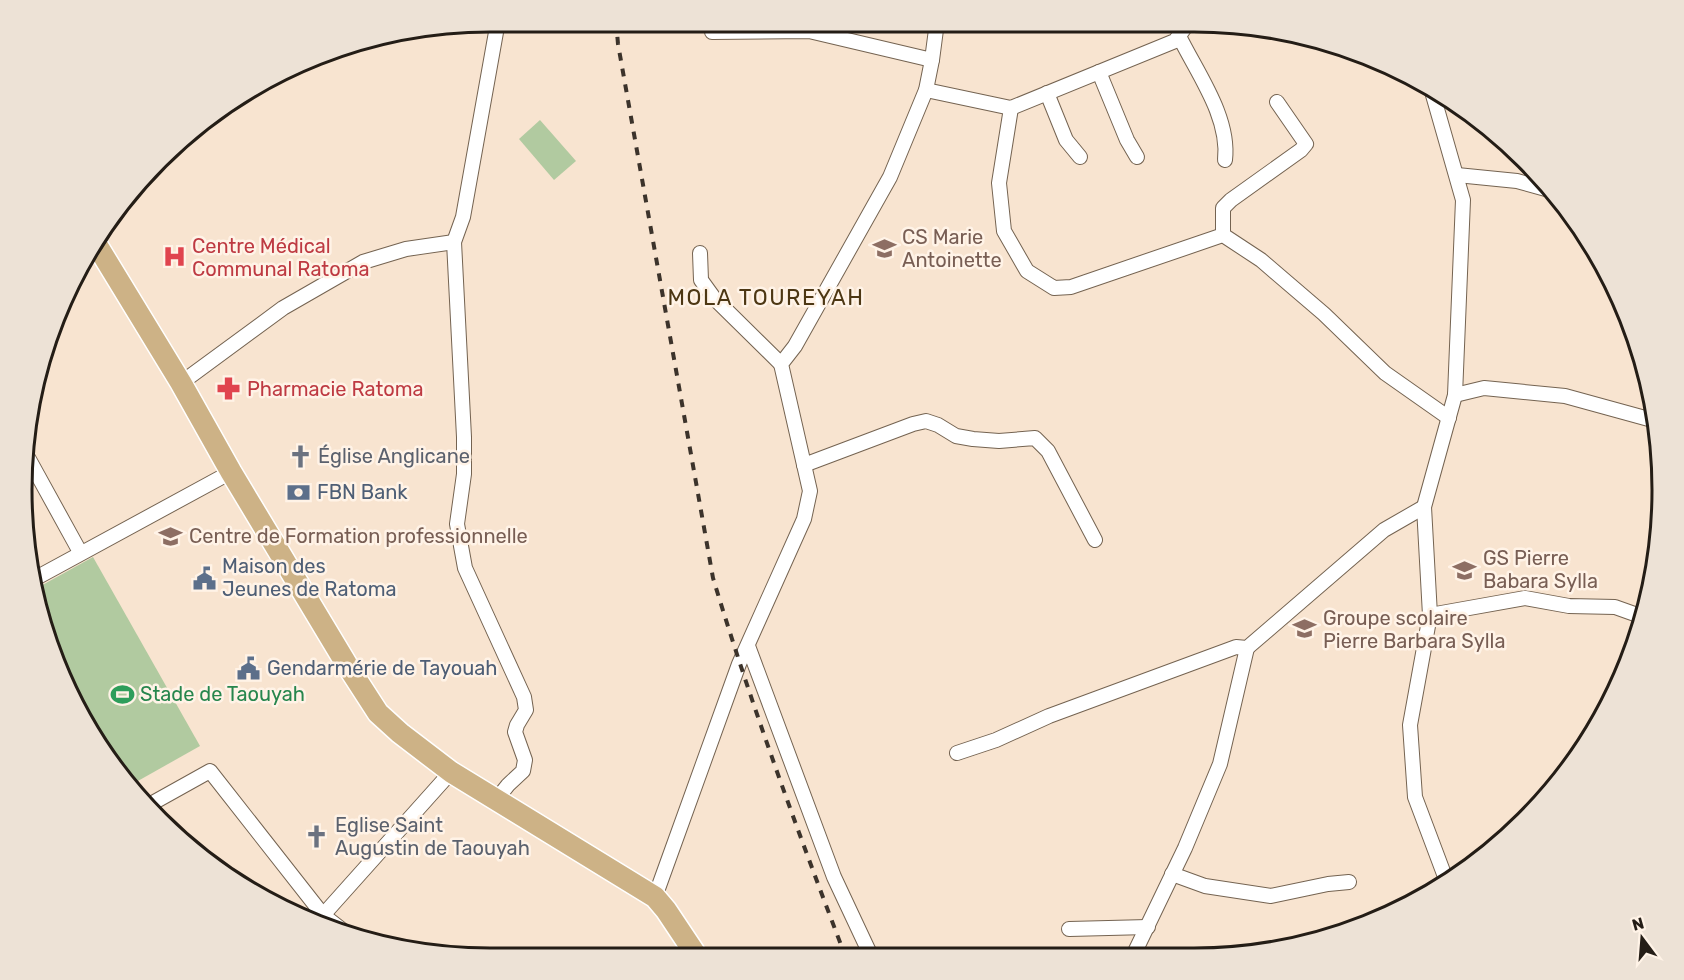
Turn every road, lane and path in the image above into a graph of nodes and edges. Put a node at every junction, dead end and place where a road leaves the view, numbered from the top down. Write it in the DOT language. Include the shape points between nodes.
graph roads {
  1 [pos="496,32"];
  2 [pos="813,32"];
  3 [pos="936,32"];
  4 [pos="1182,32"];
  5 [pos="1179,36"];
  6 [pos="932,60"];
  7 [pos="1099,72"];
  8 [pos="926,90"];
  9 [pos="1047,93"];
  10 [pos="1435,100"];
  11 [pos="1276,102"];
  12 [pos="1011,108"];
  13 [pos="1080,157"];
  14 [pos="1137,157"];
  15 [pos="1225,160"];
  16 [pos="1457,174"];
  17 [pos="1538,187"];
  18 [pos="1223,235"];
  19 [pos="454,242"];
  20 [pos="100,250"];
  21 [pos="700,253"];
  22 [pos="782,364"];
  23 [pos="181,383"];
  24 [pos="1455,395"];
  25 [pos="1449,418"];
  26 [pos="1647,419"];
  27 [pos="32,465"];
  28 [pos="804,465"];
  29 [pos="231,472"];
  30 [pos="1424,507"];
  31 [pos="1095,540"];
  32 [pos="80,552"];
  33 [pos="39,576"];
  34 [pos="1635,614"];
  35 [pos="1430,615"];
  36 [pos="748,646"];
  37 [pos="1247,648"];
  38 [pos="957,753"];
  39 [pos="451,772"];
  40 [pos="496,800"];
  41 [pos="154,802"];
  42 [pos="1172,874"];
  43 [pos="1444,874"];
  44 [pos="1349,882"];
  45 [pos="655,897"];
  46 [pos="317,915"];
  47 [pos="322,917"];
  48 [pos="1148,927"];
  49 [pos="1069,929"];
  50 [pos="691,948"];
  51 [pos="867,948"];
  52 [pos="1137,948"];
  1 -- 19 [label="street" via="463,217"];
  2 -- 6 [label="street"];
  3 -- 6 [label="street"];
  4 -- 5 [label="street"];
  5 -- 7 [label="street"];
  5 -- 15 [label="street" via="1207,84 1227,144"];
  6 -- 8 [label="street"];
  7 -- 9 [label="street"];
  7 -- 14 [label="street"];
  8 -- 12 [label="street"];
  8 -- 22 [label="street" via="890,177"];
  9 -- 12 [label="street"];
  9 -- 13 [label="street" via="1066,140"];
  10 -- 16 [label="street"];
  11 -- 18 [label="street" via="1306,144 1223,208"];
  12 -- 18 [label="street" via="999,183 1004,231 1028,271 1054,288 1071,287"];
  16 -- 17 [label="street"];
  16 -- 24 [label="street" via="1463,200"];
  18 -- 25 [label="street" via="1261,260 1385,373"];
  19 -- 23 [label="street" via="406,249 363,262 283,308"];
  19 -- 40 [label="street" via="464,437 457,524 465,568 524,697 526,710 515,732 525,760 523,771"];
  20 -- 23 [label="main road"];
  21 -- 22 [label="street" via="701,280 714,298"];
  22 -- 28 [label="street"];
  23 -- 29 [label="main road"];
  24 -- 25 [label="street"];
  24 -- 26 [label="street" via="1484,388 1565,396"];
  25 -- 30 [label="street"];
  27 -- 32 [label="street"];
  28 -- 31 [label="street" via="926,421 956,436 973,439 1035,438 1048,451"];
  28 -- 36 [label="street" via="810,491 804,519"];
  29 -- 32 [label="street"];
  29 -- 39 [label="main road" via="378,713"];
  30 -- 35 [label="street"];
  30 -- 37 [label="street" via="1384,530"];
  32 -- 33 [label="street"];
  34 -- 35 [label="street" via="1615,607 1569,606 1525,598"];
  35 -- 43 [label="street" via="1410,725 1415,797"];
  36 -- 45 [label="street"];
  36 -- 51 [label="street" via="834,877"];
  37 -- 38 [label="street" via="1236,647"];
  37 -- 42 [label="street" via="1220,764"];
  39 -- 40 [label="main road"];
  39 -- 47 [label="street"];
  40 -- 45 [label="main road"];
  41 -- 46 [label="street" via="210,771"];
  42 -- 44 [label="street" via="1205,886 1271,896"];
  42 -- 48 [label="street"];
  45 -- 50 [label="main road"];
  48 -- 49 [label="street"];
  48 -- 52 [label="street"];
}
